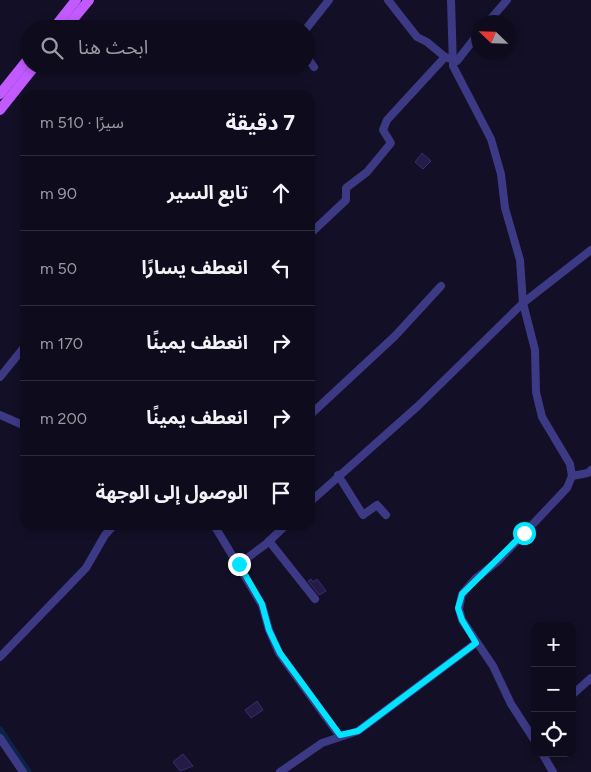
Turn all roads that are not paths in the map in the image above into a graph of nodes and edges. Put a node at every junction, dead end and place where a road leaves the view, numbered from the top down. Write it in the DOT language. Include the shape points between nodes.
graph roads {
  1 [pos="76,0"];
  2 [pos="89,0"];
  3 [pos="329,0"];
  4 [pos="388,0"];
  5 [pos="452,0"];
  6 [pos="506,0"];
  7 [pos="494,15"];
  8 [pos="60,20"];
  9 [pos="72,20"];
  10 [pos="313,20"];
  11 [pos="471,43"];
  12 [pos="448,58"];
  13 [pos="20,69"];
  14 [pos="28,75"];
  15 [pos="0,94"];
  16 [pos="0,110"];
  17 [pos="315,229"];
  18 [pos="591,250"];
  19 [pos="441,286"];
  20 [pos="523,303"];
  21 [pos="20,352"];
  22 [pos="0,377"];
  23 [pos="315,410"];
  24 [pos="0,414"];
  25 [pos="20,424"];
  26 [pos="591,470"];
  27 [pos="338,475"];
  28 [pos="572,476"];
  29 [pos="315,497"];
  30 [pos="386,515"];
  31 [pos="110,530"];
  32 [pos="217,530"];
  33 [pos="281,530"];
  34 [pos="269,541"];
  35 [pos="239,564"];
  36 [pos="315,599"];
  37 [pos="476,643"];
  38 [pos="0,657"];
  39 [pos="591,678"];
  40 [pos="576,691"];
  41 [pos="531,733"];
  42 [pos="340,735"];
  43 [pos="0,738"];
  44 [pos="544,757"];
  45 [pos="23,772"];
  46 [pos="280,772"];
  47 [pos="553,772"];
  1 -- 8 [label="main road"];
  2 -- 9 [label="main road"];
  3 -- 10 [label="street"];
  4 -- 12 [label="street" via="417,37"];
  5 -- 12 [label="street"];
  6 -- 7 [label="street"];
  11 -- 12 [label="street" via="457,61"];
  12 -- 17 [label="street" via="387,120 383,130 391,142 367,172 346,188 346,200"];
  12 -- 20 [label="street" via="491,139 520,260"];
  13 -- 15 [label="main road"];
  14 -- 16 [label="main road"];
  18 -- 20 [label="street"];
  19 -- 23 [label="street" via="395,336"];
  20 -- 27 [label="street" via="418,406"];
  20 -- 28 [label="street" via="535,350 536,392 542,417 570,464"];
  21 -- 22 [label="street"];
  24 -- 25 [label="street"];
  26 -- 28 [label="street"];
  27 -- 29 [label="street"];
  27 -- 30 [label="street" via="363,515 377,505"];
  28 -- 37 [label="street" via="567,488 462,594 458,608"];
  31 -- 38 [label="street" via="86,568"];
  32 -- 35 [label="street"];
  33 -- 34 [label="street"];
  34 -- 35 [label="street"];
  34 -- 36 [label="street"];
  35 -- 42 [label="street" via="262,604 280,653"];
  37 -- 41 [label="street" via="493,666 511,704"];
  37 -- 42 [label="street" via="358,731"];
  39 -- 40 [label="street"];
  42 -- 46 [label="street" via="322,743"];
  43 -- 45 [label="street"];
  44 -- 47 [label="street"];
}
